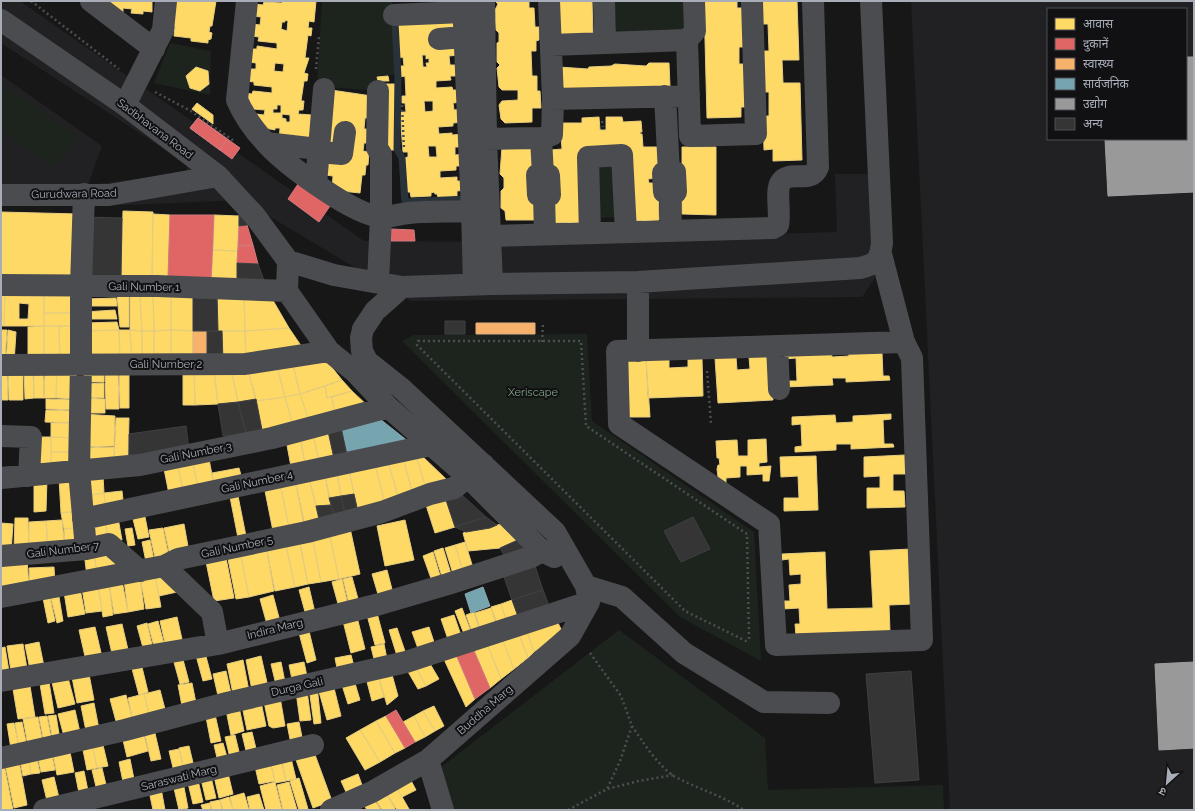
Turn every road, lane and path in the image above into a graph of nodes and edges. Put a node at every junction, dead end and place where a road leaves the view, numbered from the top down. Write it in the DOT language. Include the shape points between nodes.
graph roads {
  1 [pos="31,1"];
  2 [pos="90,1"];
  3 [pos="166,1"];
  4 [pos="247,1"];
  5 [pos="484,1"];
  6 [pos="549,1"];
  7 [pos="604,1"];
  8 [pos="694,1"];
  9 [pos="752,1"];
  10 [pos="813,1"];
  11 [pos="871,1"];
  12 [pos="463,6"];
  13 [pos="394,15"];
  14 [pos="1,20"];
  15 [pos="464,37"];
  16 [pos="439,39"];
  17 [pos="687,40"];
  18 [pos="605,43"];
  19 [pos="551,45"];
  20 [pos="154,49"];
  21 [pos="136,82"];
  22 [pos="324,89"];
  23 [pos="378,92"];
  24 [pos="665,96"];
  25 [pos="689,96"];
  26 [pos="553,99"];
  27 [pos="125,105"];
  28 [pos="402,105"];
  29 [pos="191,111"];
  30 [pos="345,132"];
  31 [pos="541,138"];
  32 [pos="486,139"];
  33 [pos="266,143"];
  34 [pos="318,150"];
  35 [pos="404,154"];
  36 [pos="218,176"];
  37 [pos="316,184"];
  38 [pos="84,194"];
  39 [pos="1,195"];
  40 [pos="472,211"];
  41 [pos="382,217"];
  42 [pos="671,231"];
  43 [pos="626,232"];
  44 [pos="590,233"];
  45 [pos="545,234"];
  46 [pos="490,236"];
  47 [pos="881,254"];
  48 [pos="288,261"];
  49 [pos="378,282"];
  50 [pos="638,282"];
  51 [pos="483,284"];
  52 [pos="1,285"];
  53 [pos="80,286"];
  54 [pos="402,287"];
  55 [pos="287,291"];
  56 [pos="543,324"];
  57 [pos="542,342"];
  58 [pos="904,342"];
  59 [pos="777,346"];
  60 [pos="706,348"];
  61 [pos="329,351"];
  62 [pos="638,351"];
  63 [pos="81,364"];
  64 [pos="1,365"];
  65 [pos="361,366"];
  66 [pos="780,389"];
  67 [pos="388,407"];
  68 [pos="710,423"];
  69 [pos="1,436"];
  70 [pos="431,445"];
  71 [pos="78,471"];
  72 [pos="476,471"];
  73 [pos="29,476"];
  74 [pos="1,478"];
  75 [pos="83,519"];
  76 [pos="86,548"];
  77 [pos="542,551"];
  78 [pos="1,556"];
  79 [pos="164,566"];
  80 [pos="140,571"];
  81 [pos="584,586"];
  82 [pos="1,597"];
  83 [pos="218,644"];
  84 [pos="590,653"];
  85 [pos="1,681"];
  86 [pos="829,702"];
  87 [pos="632,726"];
  88 [pos="313,745"];
  89 [pos="1,758"];
  90 [pos="428,760"];
  91 [pos="673,775"];
  92 [pos="607,789"];
  93 [pos="44,810"];
  94 [pos="331,810"];
  95 [pos="443,810"];
  96 [pos="568,810"];
  97 [pos="744,810"];
  1 -- 21 [label="path"];
  2 -- 20 [label="street"];
  3 -- 20 [label="street" via="163,30"];
  4 -- 33 [label="street" via="237,100 243,114"];
  5 -- 32 [label="street"];
  6 -- 19 [label="street"];
  7 -- 18 [label="street"];
  8 -- 17 [label="street" via="695,31"];
  9 -- 25 [label="street" via="756,134 690,136"];
  10 -- 42 [label="street" via="818,167 816,172 811,176 787,177 781,181 780,218 778,225 773,228"];
  11 -- 47 [label="street"];
  12 -- 13 [label="street"];
  12 -- 15 [label="street"];
  14 -- 27 [label="street, Sadbhavana Road"];
  15 -- 16 [label="street"];
  15 -- 40 [label="street"];
  17 -- 18 [label="street"];
  17 -- 25 [label="street"];
  18 -- 19 [label="street"];
  19 -- 26 [label="street"];
  20 -- 21 [label="street"];
  21 -- 27 [label="street"];
  21 -- 29 [label="path"];
  22 -- 34 [label="street"];
  23 -- 41 [label="street"];
  24 -- 25 [label="street"];
  24 -- 26 [label="street"];
  24 -- 42 [label="street"];
  26 -- 31 [label="street" via="552,136"];
  27 -- 36 [label="street, Sadbhavana Road"];
  28 -- 35 [label="path"];
  30 -- 34 [label="street" via="342,154"];
  31 -- 32 [label="street"];
  31 -- 45 [label="street"];
  32 -- 46 [label="street"];
  33 -- 34 [label="street"];
  33 -- 37 [label="street"];
  34 -- 37 [label="street"];
  36 -- 38 [label="street, Gurudwara Road" via="110,195"];
  36 -- 48 [label="street, Sadbhavana Road" via="255,216"];
  37 -- 41 [label="street" via="362,213"];
  38 -- 39 [label="street, Gurudwara Road"];
  38 -- 53 [label="street"];
  40 -- 41 [label="street" via="409,213"];
  40 -- 51 [label="street"];
  41 -- 49 [label="street"];
  42 -- 43 [label="street"];
  43 -- 44 [label="street"];
  43 -- 44 [label="street" via="622,155 588,157"];
  44 -- 45 [label="street"];
  45 -- 46 [label="street"];
  46 -- 51 [label="street"];
  47 -- 50 [label="street" via="874,264 860,268"];
  47 -- 58 [label="street"];
  48 -- 49 [label="street" via="334,275"];
  48 -- 55 [label="street"];
  49 -- 54 [label="street"];
  50 -- 51 [label="street"];
  50 -- 62 [label="street"];
  51 -- 54 [label="street"];
  52 -- 53 [label="street, Gali Number 1"];
  53 -- 55 [label="street, Gali Number 1"];
  53 -- 63 [label="street"];
  54 -- 65 [label="street" via="375,311 364,329 361,338"];
  55 -- 61 [label="street"];
  56 -- 57 [label="path"];
  57 -- 57 [label="path" via="418,341 417,345 685,611 746,641 749,639 747,534 586,426 581,341"];
  58 -- 59 [label="street"];
  58 -- 62 [label="street" via="912,358 922,640 776,645 769,524 619,424 616,351"];
  59 -- 60 [label="street"];
  59 -- 66 [label="street"];
  60 -- 62 [label="street"];
  60 -- 68 [label="path"];
  61 -- 63 [label="street, Gali Number 2" via="245,364"];
  61 -- 65 [label="street"];
  63 -- 64 [label="street, Gali Number 2"];
  63 -- 71 [label="street"];
  65 -- 67 [label="street"];
  65 -- 72 [label="street" via="401,388"];
  67 -- 70 [label="street"];
  67 -- 71 [label="street, Gali Number 3" via="272,438 140,465"];
  69 -- 73 [label="street" via="31,437"];
  70 -- 72 [label="street"];
  70 -- 75 [label="street, Gali Number 4"];
  71 -- 73 [label="street, Gali Number 3"];
  71 -- 75 [label="street"];
  72 -- 77 [label="street"];
  72 -- 79 [label="street, Gali Number 5" via="454,488 382,512 307,532 178,559"];
  72 -- 81 [label="street" via="555,532"];
  73 -- 74 [label="street, Gali Number 3"];
  75 -- 76 [label="street"];
  76 -- 78 [label="street, Gali Number 7"];
  76 -- 80 [label="street, Gali Number 7" via="109,544"];
  77 -- 81 [label="street"];
  77 -- 83 [label="street, Indira Marg" via="531,557 380,604"];
  79 -- 80 [label="street, Gali Number 5"];
  79 -- 83 [label="street" via="212,612"];
  80 -- 82 [label="street, Gali Number 5"];
  81 -- 86 [label="street" via="622,597 684,653 764,702"];
  81 -- 89 [label="street, Durga Gali" via="406,662"];
  81 -- 90 [label="street, Buddha Marg" via="570,636"];
  83 -- 85 [label="street, Indira Marg"];
  84 -- 87 [label="path" via="621,696"];
  87 -- 91 [label="path" via="648,750"];
  87 -- 92 [label="path"];
  88 -- 93 [label="street, Saraswati Marg"];
  90 -- 94 [label="street, Buddha Marg" via="372,792"];
  90 -- 95 [label="street"];
  91 -- 92 [label="path"];
  91 -- 97 [label="path" via="725,797"];
  92 -- 96 [label="path"];
}
